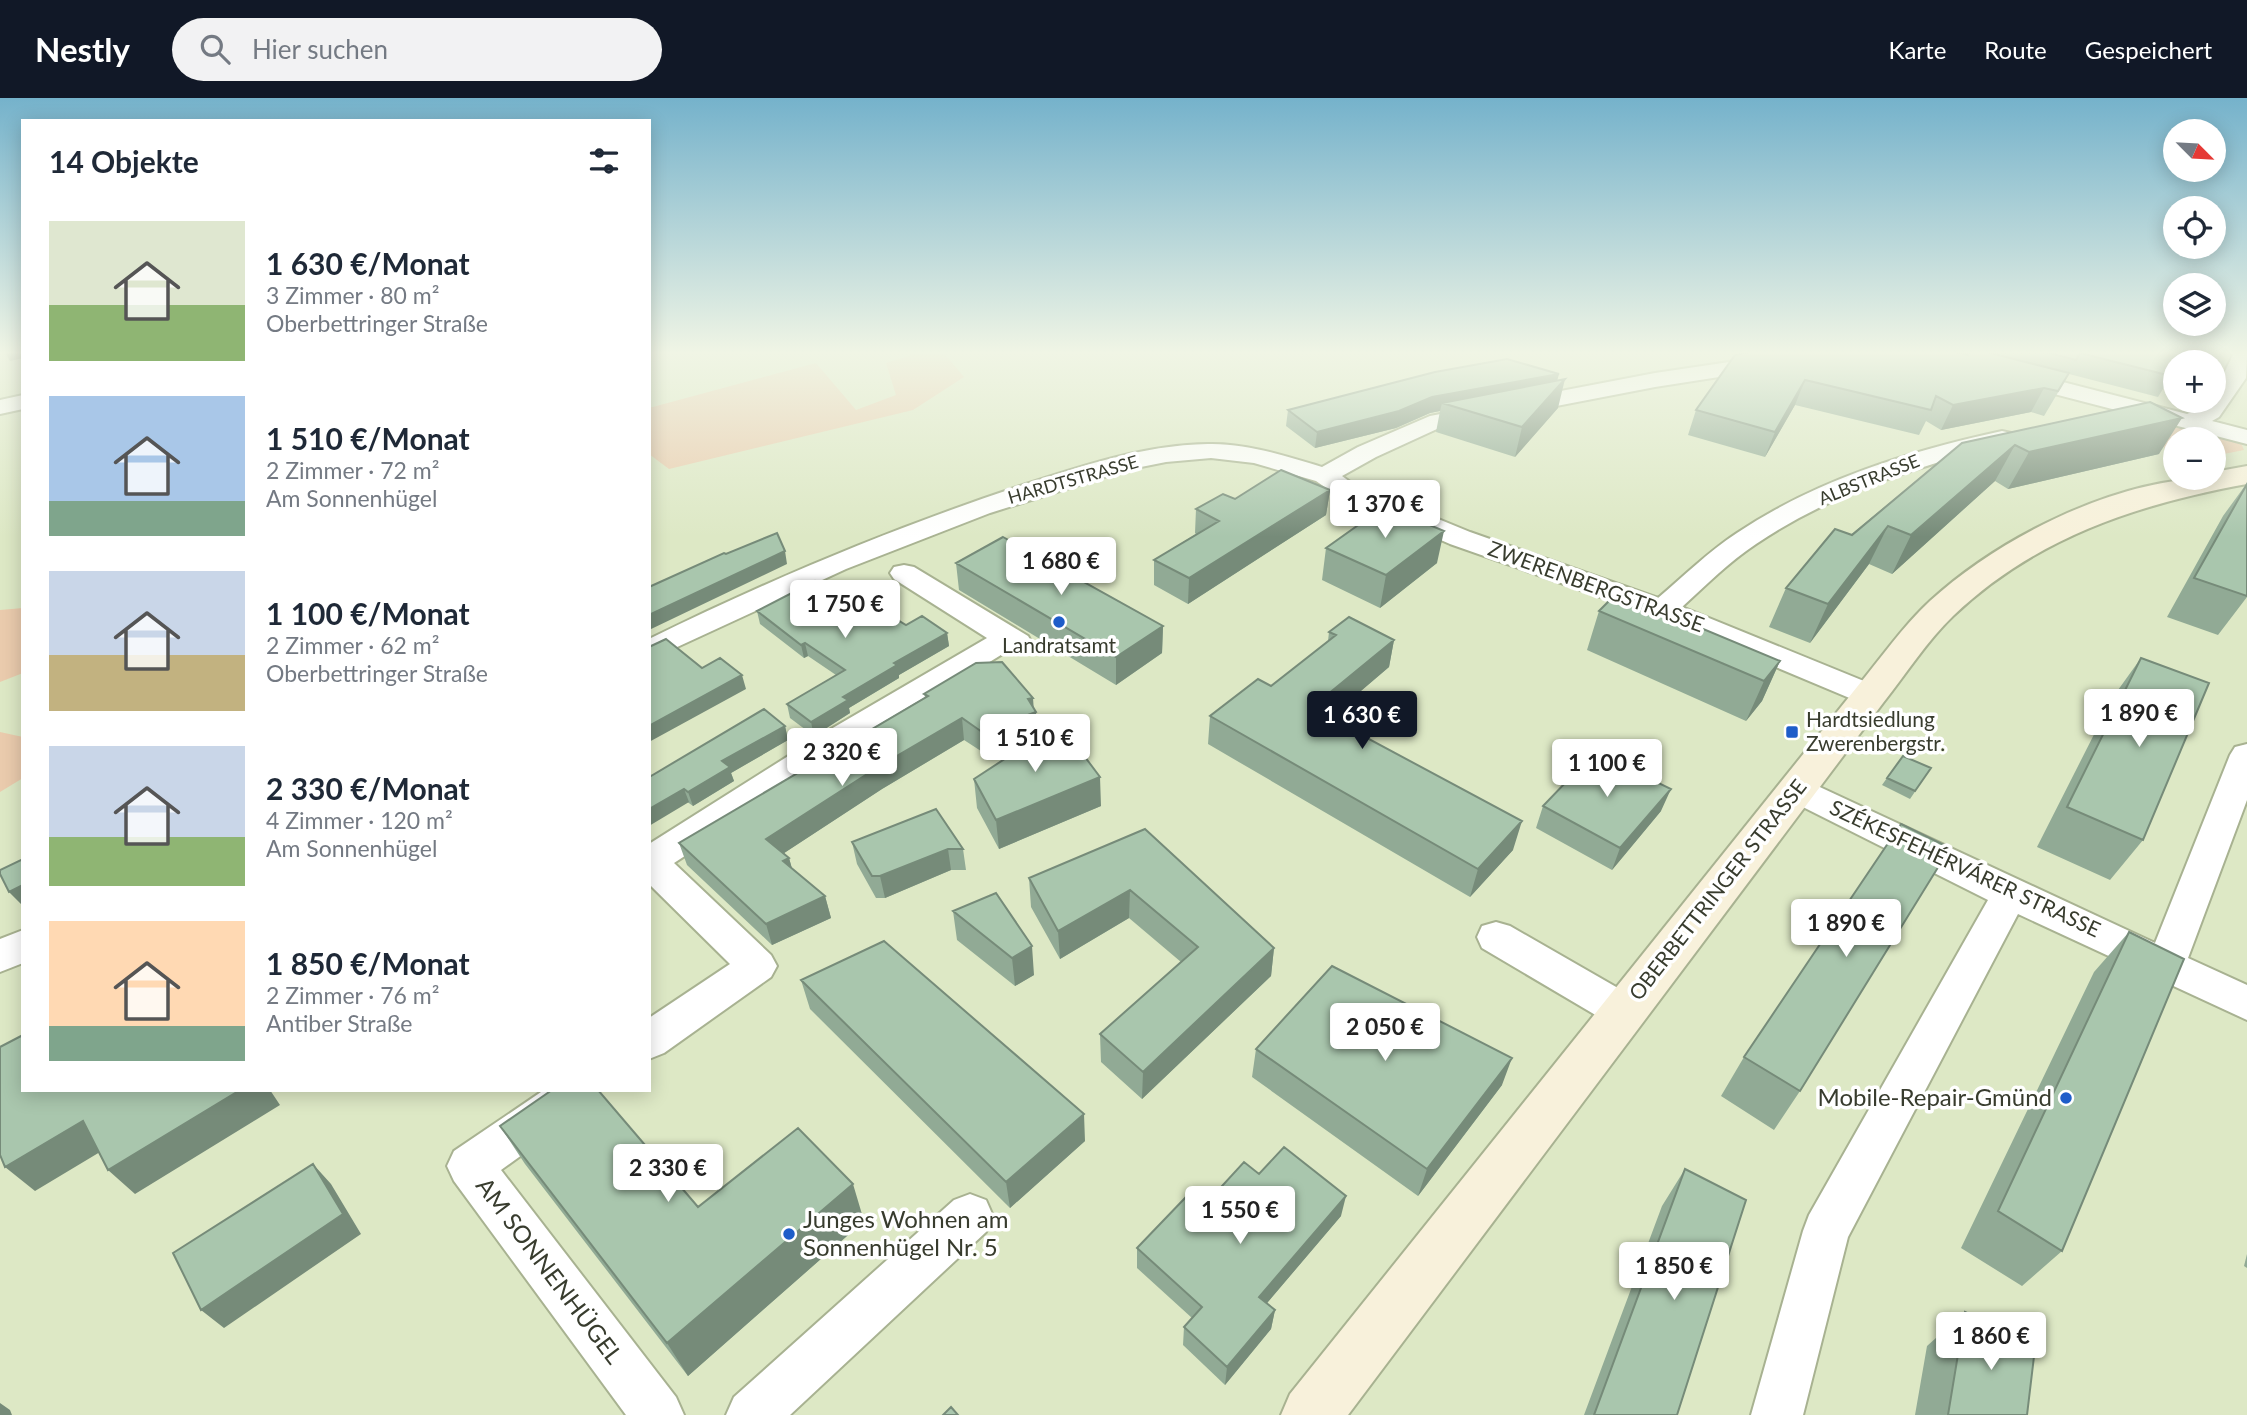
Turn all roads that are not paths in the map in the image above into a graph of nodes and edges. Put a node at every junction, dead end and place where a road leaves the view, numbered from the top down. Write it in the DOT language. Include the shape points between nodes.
graph roads {
  1 [pos="1480,413"];
  2 [pos="2128,413"];
  3 [pos="2161,413"];
  4 [pos="2208,413"];
  5 [pos="2086,421"];
  6 [pos="2192,421"];
  7 [pos="2026,433"];
  8 [pos="2247,437"];
  9 [pos="2247,475"];
  10 [pos="1325,476"];
  11 [pos="904,573"];
  12 [pos="1662,609"];
  13 [pos="651,650"];
  14 [pos="1870,695"];
  15 [pos="2247,755"];
  16 [pos="1797,790"];
  17 [pos="651,860"];
  18 [pos="651,863"];
  19 [pos="2010,894"];
  20 [pos="1496,937"];
  21 [pos="21,946"];
  22 [pos="0,956"];
  23 [pos="2166,965"];
  24 [pos="2247,1003"];
  25 [pos="1623,1011"];
  26 [pos="651,1040"];
  27 [pos="576,1092"];
  28 [pos="971,1216"];
  29 [pos="658,1415"];
  30 [pos="752,1415"];
  31 [pos="1311,1415"];
  32 [pos="1777,1415"];
  1 -- 10 [label="street" via="1408,431"];
  2 -- 5 [label="street"];
  3 -- 6 [label="street"];
  4 -- 6 [label="street"];
  6 -- 8 [label="street"];
  7 -- 12 [label="street, ALBSTRASSE" via="1953,448 1846,486 1758,530"];
  9 -- 14 [label="street, OBERBETTRINGER STRASSE" via="2126,501 2027,542 1940,610"];
  10 -- 12 [label="street, ZWERENBERGSTRASSE" via="1344,489 1461,538"];
  10 -- 13 [label="street, HARDTSTRASSE" via="1271,460 1215,451 1160,456 1074,477 937,521 833,562"];
  11 -- 17 [label="street" via="1012,641 843,737"];
  12 -- 14 [label="street, ZWERENBERGSTRASSE"];
  14 -- 16 [label="street, OBERBETTRINGER STRASSE"];
  15 -- 23 [label="street"];
  16 -- 19 [label="street, SZÉKESFEHÉRVÁRER STRASSE"];
  16 -- 25 [label="street, OBERBETTRINGER STRASSE"];
  18 -- 26 [label="street" via="757,966"];
  19 -- 23 [label="street, SZÉKESFEHÉRVÁRER STRASSE"];
  19 -- 32 [label="street" via="1826,1231"];
  20 -- 25 [label="street, OBERBETTRINGER STRASSE"];
  21 -- 22 [label="street"];
  23 -- 24 [label="street, SZÉKESFEHÉRVÁRER STRASSE"];
  25 -- 31 [label="street, OBERBETTRINGER STRASSE"];
  27 -- 29 [label="street, AM SONNENHÜGEL" via="470,1166"];
  28 -- 30 [label="street"];
}
